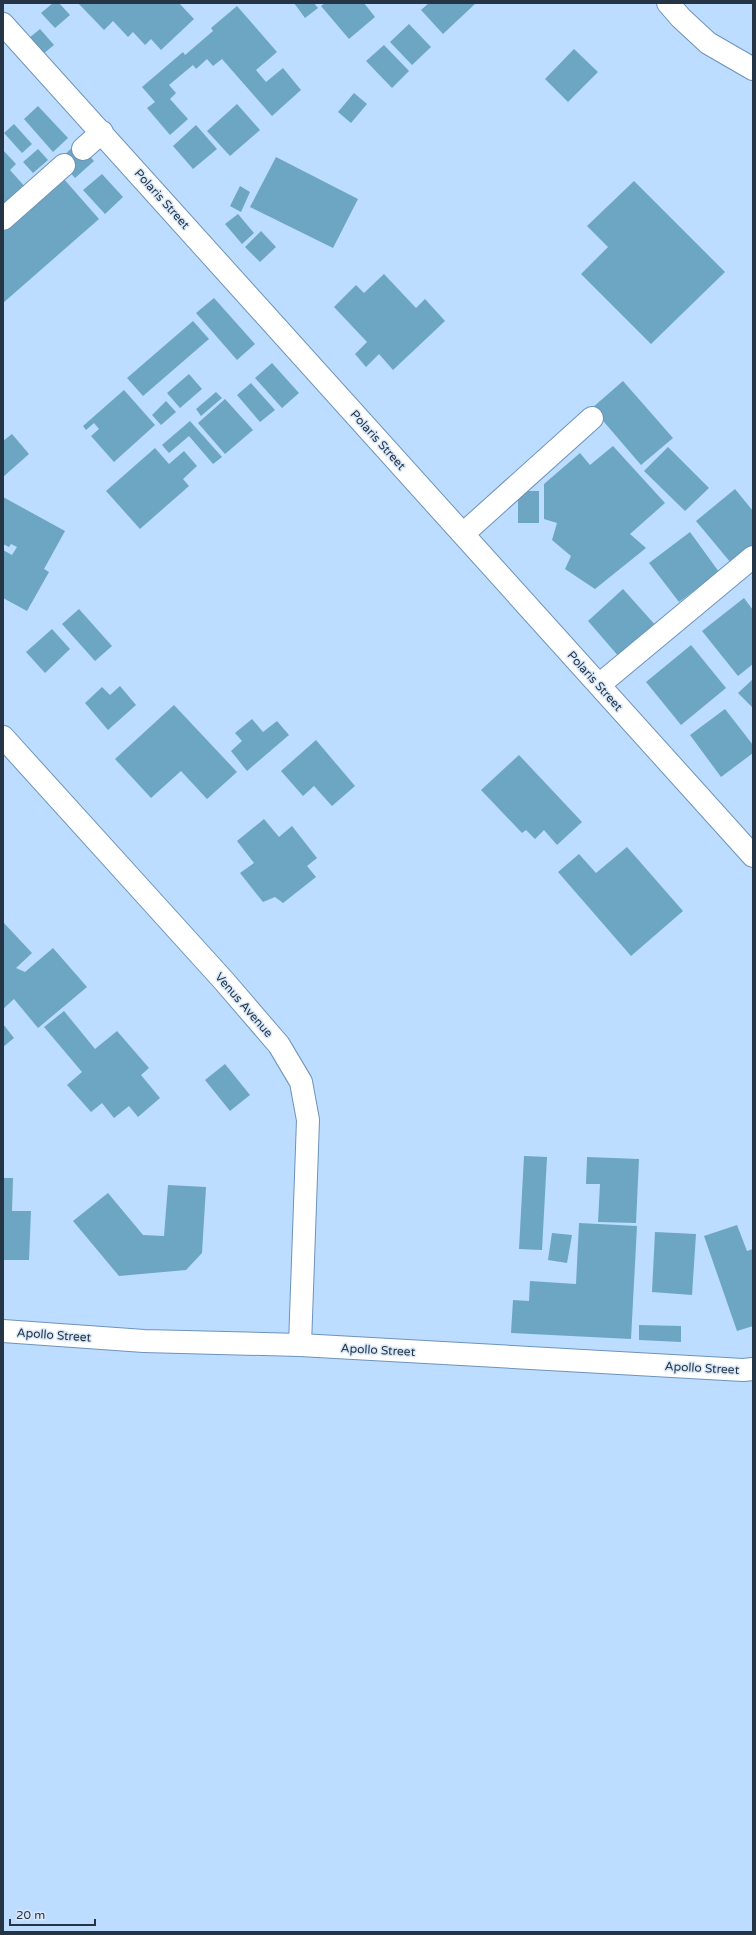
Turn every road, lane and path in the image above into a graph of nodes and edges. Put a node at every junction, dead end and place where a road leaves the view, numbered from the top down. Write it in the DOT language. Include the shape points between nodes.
graph roads {
  1 [pos="668,3"];
  2 [pos="3,24"];
  3 [pos="753,69"];
  4 [pos="102,132"];
  5 [pos="82,149"];
  6 [pos="64,165"];
  7 [pos="3,219"];
  8 [pos="592,418"];
  9 [pos="463,534"];
  10 [pos="753,557"];
  11 [pos="599,685"];
  12 [pos="3,737"];
  13 [pos="753,856"];
  14 [pos="3,1331"];
  15 [pos="300,1345"];
  16 [pos="753,1369"];
  1 -- 3 [label="street" via="708,43"];
  2 -- 4 [label="street, Polaris Street"];
  4 -- 5 [label="street"];
  4 -- 9 [label="street, Polaris Street"];
  6 -- 7 [label="street"];
  8 -- 9 [label="street"];
  9 -- 11 [label="street, Polaris Street"];
  10 -- 11 [label="street"];
  11 -- 13 [label="street, Polaris Street"];
  12 -- 15 [label="street, Venus Avenue" via="275,1040 301,1082 308,1120"];
  14 -- 15 [label="street, Apollo Street" via="144,1341"];
  15 -- 16 [label="street, Apollo Street" via="672,1367"];
}
